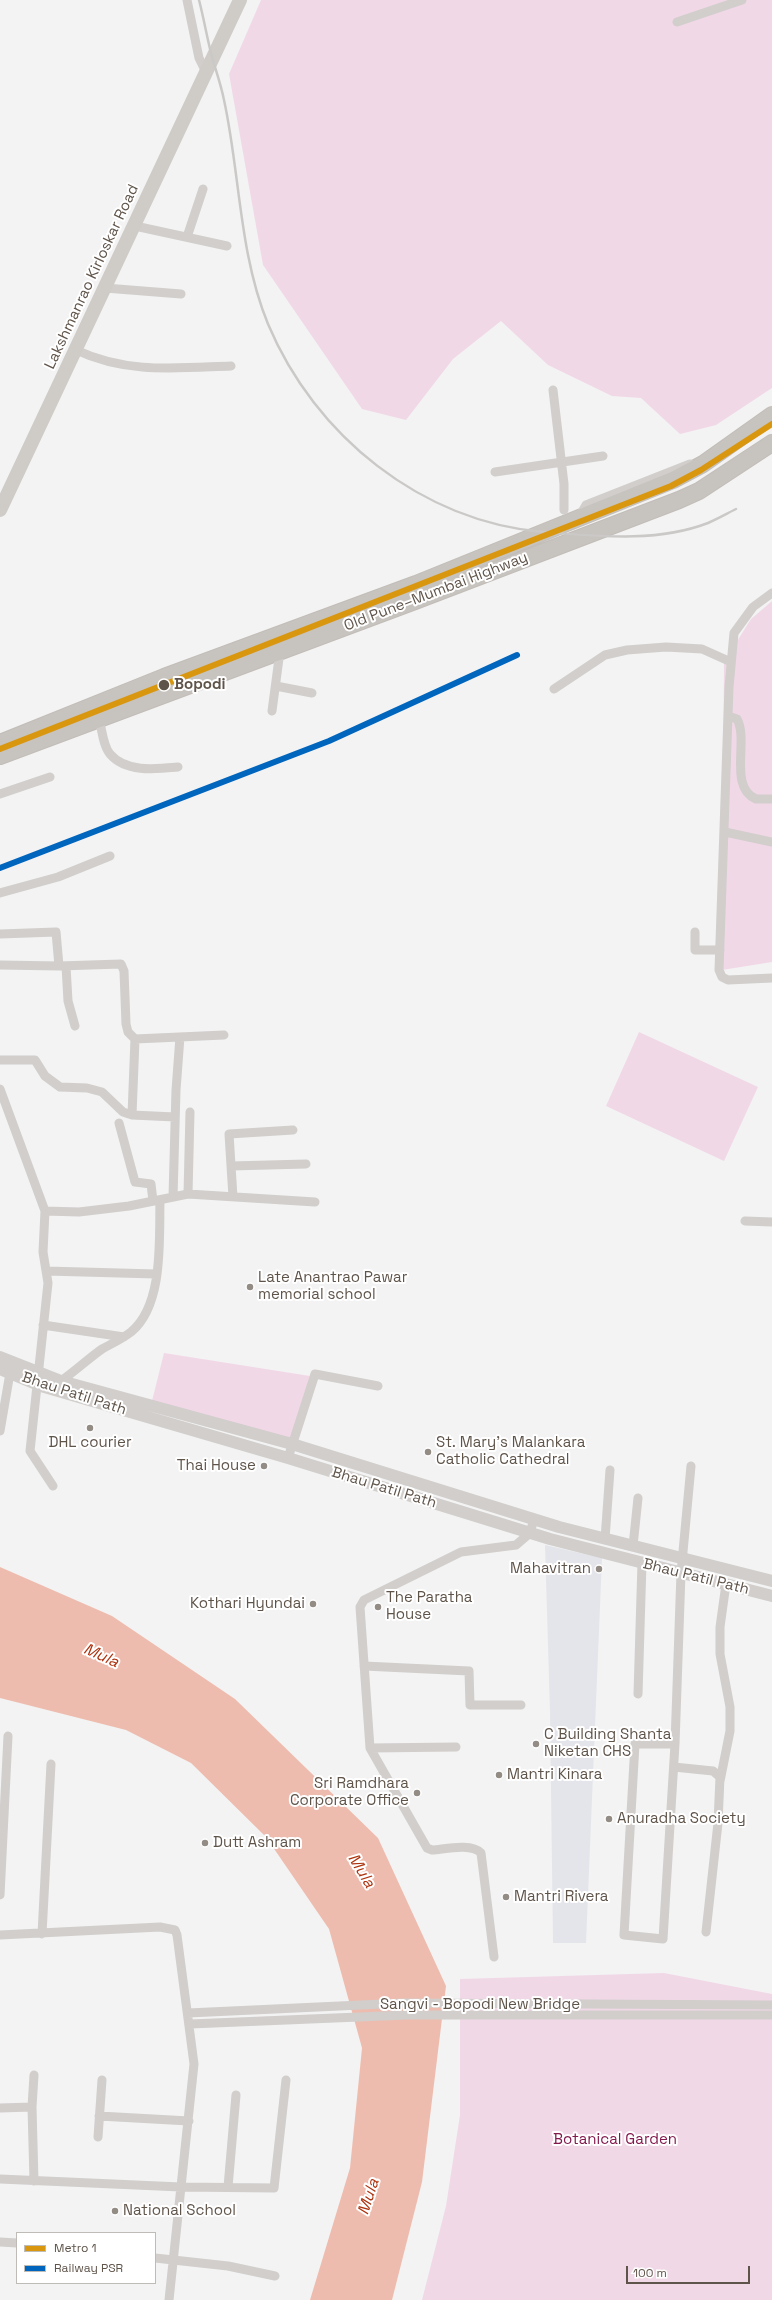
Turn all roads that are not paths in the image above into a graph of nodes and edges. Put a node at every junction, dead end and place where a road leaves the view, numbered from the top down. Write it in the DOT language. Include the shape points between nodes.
graph roads {
  1 [pos="187,0"];
  2 [pos="240,0"];
  3 [pos="742,0"];
  4 [pos="677,22"];
  5 [pos="206,72"];
  6 [pos="202,189"];
  7 [pos="135,226"];
  8 [pos="187,237"];
  9 [pos="226,246"];
  10 [pos="106,288"];
  11 [pos="182,294"];
  12 [pos="76,350"];
  13 [pos="231,366"];
  14 [pos="553,390"];
  15 [pos="772,415"];
  16 [pos="772,443"];
  17 [pos="603,456"];
  18 [pos="561,462"];
  19 [pos="495,472"];
  20 [pos="0,510"];
  21 [pos="564,510"];
  22 [pos="542,532"];
  23 [pos="549,549"];
  24 [pos="772,593"];
  25 [pos="280,651"];
  26 [pos="731,662"];
  27 [pos="276,686"];
  28 [pos="554,689"];
  29 [pos="312,693"];
  30 [pos="272,711"];
  31 [pos="728,716"];
  32 [pos="99,718"];
  33 [pos="0,743"];
  34 [pos="0,756"];
  35 [pos="178,766"];
  36 [pos="50,777"];
  37 [pos="0,794"];
  38 [pos="772,798"];
  39 [pos="725,832"];
  40 [pos="772,842"];
  41 [pos="110,856"];
  42 [pos="0,894"];
  43 [pos="696,932"];
  44 [pos="0,934"];
  45 [pos="720,950"];
  46 [pos="0,965"];
  47 [pos="62,966"];
  48 [pos="772,978"];
  49 [pos="75,1026"];
  50 [pos="224,1035"];
  51 [pos="180,1037"];
  52 [pos="135,1038"];
  53 [pos="0,1060"];
  54 [pos="0,1089"];
  55 [pos="190,1112"];
  56 [pos="132,1115"];
  57 [pos="175,1117"];
  58 [pos="119,1123"];
  59 [pos="293,1130"];
  60 [pos="306,1164"];
  61 [pos="231,1166"];
  62 [pos="188,1194"];
  63 [pos="233,1196"];
  64 [pos="173,1197"];
  65 [pos="157,1200"];
  66 [pos="315,1202"];
  67 [pos="45,1211"];
  68 [pos="745,1221"];
  69 [pos="772,1222"];
  70 [pos="46,1271"];
  71 [pos="156,1274"];
  72 [pos="43,1325"];
  73 [pos="124,1337"];
  74 [pos="0,1357"];
  75 [pos="5,1371"];
  76 [pos="39,1372"];
  77 [pos="61,1381"];
  78 [pos="37,1384"];
  79 [pos="378,1386"];
  80 [pos="0,1431"];
  81 [pos="292,1444"];
  82 [pos="288,1458"];
  83 [pos="691,1466"];
  84 [pos="610,1470"];
  85 [pos="53,1486"];
  86 [pos="638,1498"];
  87 [pos="534,1519"];
  88 [pos="530,1533"];
  89 [pos="605,1539"];
  90 [pos="633,1546"];
  91 [pos="682,1559"];
  92 [pos="642,1563"];
  93 [pos="682,1573"];
  94 [pos="772,1581"];
  95 [pos="726,1584"];
  96 [pos="772,1596"];
  97 [pos="364,1666"];
  98 [pos="638,1694"];
  99 [pos="521,1705"];
  100 [pos="8,1736"];
  101 [pos="675,1744"];
  102 [pos="456,1747"];
  103 [pos="370,1748"];
  104 [pos="51,1764"];
  105 [pos="674,1767"];
  106 [pos="720,1781"];
  107 [pos="0,1895"];
  108 [pos="706,1932"];
  109 [pos="42,1934"];
  110 [pos="0,1935"];
  111 [pos="494,1957"];
  112 [pos="772,2005"];
  113 [pos="188,2013"];
  114 [pos="772,2015"];
  115 [pos="190,2024"];
  116 [pos="34,2075"];
  117 [pos="102,2080"];
  118 [pos="286,2080"];
  119 [pos="236,2094"];
  120 [pos="32,2107"];
  121 [pos="0,2108"];
  122 [pos="99,2116"];
  123 [pos="189,2121"];
  124 [pos="98,2137"];
  125 [pos="0,2179"];
  126 [pos="34,2181"];
  127 [pos="182,2187"];
  128 [pos="228,2187"];
  129 [pos="0,2242"];
  130 [pos="16,2243"];
  131 [pos="156,2258"];
  132 [pos="173,2260"];
  133 [pos="275,2276"];
  134 [pos="169,2300"];
  1 -- 5 [label="street" via="199,58"];
  2 -- 5 [label="main road, Lakshmanrao Kirloskar Road"];
  3 -- 4 [label="street"];
  5 -- 7 [label="main road, Lakshmanrao Kirloskar Road"];
  6 -- 8 [label="street"];
  7 -- 8 [label="street"];
  7 -- 10 [label="main road, Lakshmanrao Kirloskar Road"];
  8 -- 9 [label="street"];
  10 -- 11 [label="street"];
  10 -- 12 [label="main road, Lakshmanrao Kirloskar Road"];
  12 -- 13 [label="street" via="99,360 130,368"];
  12 -- 20 [label="main road, Lakshmanrao Kirloskar Road"];
  14 -- 18 [label="street"];
  15 -- 22 [label="highway, Old Pune–Mumbai Highway" via="703,464 673,480"];
  16 -- 23 [label="highway, Old Pune–Mumbai Highway" via="699,491"];
  17 -- 18 [label="street"];
  18 -- 19 [label="street"];
  18 -- 21 [label="street"];
  22 -- 23 [label="highway"];
  22 -- 33 [label="highway, Old Pune–Mumbai Highway" via="416,584 138,686"];
  23 -- 25 [label="highway, Old Pune–Mumbai Highway"];
  24 -- 26 [label="street" via="753,607 734,633"];
  25 -- 27 [label="street"];
  25 -- 32 [label="highway, Old Pune–Mumbai Highway"];
  26 -- 28 [label="street" via="702,649 666,647 627,650 605,655"];
  26 -- 31 [label="street"];
  27 -- 29 [label="street"];
  27 -- 30 [label="street"];
  31 -- 38 [label="street" via="737,719 740,728 740,768 745,790 756,799"];
  31 -- 39 [label="street"];
  32 -- 34 [label="highway, Old Pune–Mumbai Highway"];
  32 -- 35 [label="street" via="109,753 115,759 143,769"];
  36 -- 37 [label="street"];
  39 -- 40 [label="street"];
  39 -- 45 [label="street"];
  41 -- 42 [label="street" via="58,877"];
  43 -- 45 [label="street" via="695,950"];
  44 -- 47 [label="street" via="56,932"];
  45 -- 48 [label="street" via="719,970 725,979"];
  46 -- 47 [label="street"];
  47 -- 49 [label="street"];
  47 -- 52 [label="street" via="121,964 124,971 126,1024 128,1032"];
  50 -- 51 [label="street"];
  51 -- 52 [label="street"];
  51 -- 57 [label="street"];
  52 -- 56 [label="street"];
  53 -- 56 [label="street" via="35,1060 45,1076 60,1087 87,1088 102,1092 124,1112"];
  54 -- 67 [label="street"];
  55 -- 62 [label="street"];
  56 -- 57 [label="street"];
  57 -- 64 [label="street"];
  58 -- 65 [label="street" via="135,1182 151,1184"];
  59 -- 61 [label="street" via="230,1134"];
  60 -- 61 [label="street"];
  61 -- 63 [label="street"];
  62 -- 63 [label="street"];
  62 -- 64 [label="street"];
  63 -- 66 [label="street"];
  64 -- 65 [label="street"];
  65 -- 67 [label="street" via="79,1212"];
  65 -- 71 [label="street"];
  67 -- 70 [label="street" via="43,1252"];
  68 -- 69 [label="street"];
  70 -- 71 [label="street"];
  70 -- 72 [label="street" via="48,1283"];
  71 -- 73 [label="street" via="151,1303 144,1318"];
  72 -- 73 [label="street"];
  72 -- 76 [label="street"];
  73 -- 77 [label="street" via="100,1350"];
  74 -- 76 [label="main road, Bhau Patil Path"];
  75 -- 78 [label="main road, Bhau Patil Path"];
  75 -- 80 [label="street"];
  76 -- 77 [label="main road, Bhau Patil Path"];
  76 -- 78 [label="street"];
  77 -- 81 [label="main road, Bhau Patil Path"];
  78 -- 82 [label="main road, Bhau Patil Path"];
  78 -- 85 [label="street" via="30,1451"];
  79 -- 81 [label="street" via="315,1374"];
  81 -- 82 [label="street"];
  81 -- 87 [label="main road, Bhau Patil Path"];
  82 -- 88 [label="main road, Bhau Patil Path"];
  83 -- 91 [label="street"];
  84 -- 89 [label="street"];
  86 -- 90 [label="street"];
  87 -- 88 [label="street"];
  87 -- 89 [label="main road, Bhau Patil Path"];
  88 -- 92 [label="main road, Bhau Patil Path"];
  88 -- 97 [label="street" via="516,1544 461,1552 364,1600 360,1607"];
  89 -- 90 [label="main road, Bhau Patil Path"];
  90 -- 91 [label="main road, Bhau Patil Path"];
  91 -- 93 [label="street"];
  91 -- 94 [label="main road, Bhau Patil Path"];
  92 -- 93 [label="main road, Bhau Patil Path"];
  92 -- 98 [label="street"];
  93 -- 95 [label="main road, Bhau Patil Path"];
  93 -- 101 [label="street"];
  95 -- 96 [label="main road, Bhau Patil Path"];
  95 -- 106 [label="street" via="720,1627 720,1654 729,1701 730,1731"];
  97 -- 99 [label="street" via="469,1670 470,1705"];
  97 -- 103 [label="street"];
  100 -- 107 [label="street"];
  101 -- 105 [label="street"];
  101 -- 105 [label="street" via="635,1744 624,1935 663,1939"];
  102 -- 103 [label="street"];
  103 -- 111 [label="street" via="427,1848 470,1848 481,1853"];
  104 -- 109 [label="street"];
  105 -- 106 [label="street" via="713,1771 718,1774"];
  106 -- 108 [label="street"];
  109 -- 110 [label="street"];
  109 -- 113 [label="street" via="160,1927 175,1930"];
  112 -- 113 [label="street, Sangvi - Bopodi New Bridge" via="404,2003"];
  113 -- 115 [label="street"];
  114 -- 115 [label="street, Sangvi - Bopodi New Bridge" via="407,2015"];
  115 -- 123 [label="street" via="194,2064"];
  116 -- 120 [label="street"];
  117 -- 122 [label="street"];
  118 -- 128 [label="street" via="274,2188"];
  119 -- 128 [label="street"];
  120 -- 121 [label="street"];
  120 -- 126 [label="street"];
  122 -- 123 [label="street"];
  122 -- 124 [label="street"];
  123 -- 127 [label="street"];
  125 -- 126 [label="street"];
  126 -- 127 [label="street"];
  127 -- 128 [label="street"];
  127 -- 132 [label="street"];
  129 -- 130 [label="street"];
  131 -- 132 [label="street"];
  132 -- 133 [label="street" via="228,2266"];
  132 -- 134 [label="street"];
}
